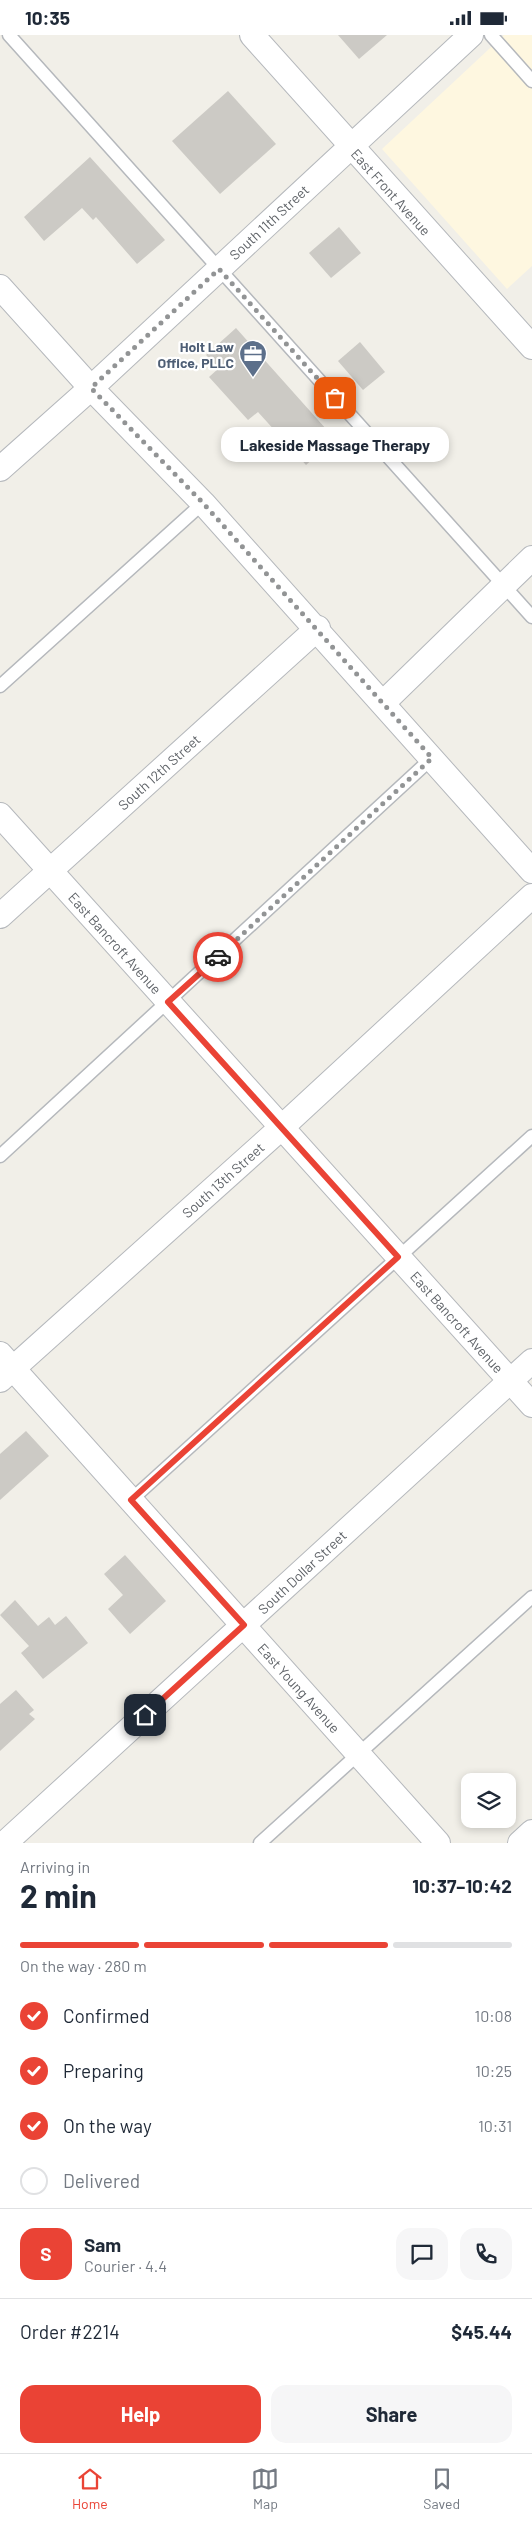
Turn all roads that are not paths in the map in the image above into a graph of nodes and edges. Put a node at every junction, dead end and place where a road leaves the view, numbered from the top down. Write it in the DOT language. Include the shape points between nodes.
graph roads {
  1 [pos="9,35"];
  2 [pos="252,35"];
  3 [pos="471,35"];
  4 [pos="491,35"];
  5 [pos="532,81"];
  6 [pos="350,145"];
  7 [pos="219,269"];
  8 [pos="0,287"];
  9 [pos="532,347"];
  10 [pos="91,388"];
  11 [pos="0,469"];
  12 [pos="203,503"];
  13 [pos="532,558"];
  14 [pos="503,584"];
  15 [pos="532,617"];
  16 [pos="318,628"];
  17 [pos="0,686"];
  18 [pos="383,703"];
  19 [pos="432,758"];
  20 [pos="0,815"];
  21 [pos="50,871"];
  22 [pos="532,871"];
  23 [pos="532,896"];
  24 [pos="0,916"];
  25 [pos="168,1002"];
  26 [pos="281,1128"];
  27 [pos="532,1136"];
  28 [pos="0,1156"];
  29 [pos="398,1257"];
  30 [pos="532,1361"];
  31 [pos="4,1367"];
  32 [pos="510,1381"];
  33 [pos="532,1405"];
  34 [pos="131,1500"];
  35 [pos="532,1597"];
  36 [pos="244,1625"];
  37 [pos="358,1753"];
  38 [pos="532,1832"];
  39 [pos="5,1843"];
  40 [pos="260,1843"];
  41 [pos="438,1843"];
  42 [pos="520,1843"];
  1 -- 7 [label="lane"];
  2 -- 6 [label="street, East Front Avenue"];
  3 -- 6 [label="street, South 11th Street"];
  4 -- 5 [label="lane"];
  6 -- 7 [label="street, South 11th Street"];
  6 -- 9 [label="street, East Front Avenue"];
  7 -- 10 [label="street, South 11th Street"];
  7 -- 14 [label="lane"];
  8 -- 10 [label="street"];
  10 -- 11 [label="street, South 11th Street"];
  10 -- 12 [label="street"];
  12 -- 16 [label="street"];
  12 -- 17 [label="lane"];
  13 -- 14 [label="street"];
  14 -- 15 [label="lane"];
  14 -- 18 [label="street"];
  16 -- 18 [label="street"];
  16 -- 21 [label="street, South 12th Street"];
  18 -- 19 [label="street"];
  19 -- 22 [label="street"];
  19 -- 25 [label="lane"];
  20 -- 21 [label="street, East Bancroft Avenue"];
  21 -- 24 [label="street, South 12th Street"];
  21 -- 25 [label="street, East Bancroft Avenue"];
  23 -- 26 [label="street, South 13th Street"];
  25 -- 26 [label="street, East Bancroft Avenue"];
  25 -- 28 [label="lane"];
  26 -- 29 [label="street, East Bancroft Avenue"];
  26 -- 31 [label="street, South 13th Street"];
  27 -- 29 [label="lane"];
  29 -- 32 [label="street, East Bancroft Avenue"];
  29 -- 34 [label="lane"];
  30 -- 32 [label="street, South Dollar Street"];
  31 -- 34 [label="street, East Young Avenue"];
  32 -- 33 [label="street, East Bancroft Avenue"];
  32 -- 36 [label="street, South Dollar Street"];
  34 -- 36 [label="street, East Young Avenue"];
  35 -- 37 [label="lane"];
  36 -- 37 [label="street, East Young Avenue"];
  36 -- 39 [label="street, South Dollar Street"];
  37 -- 40 [label="lane"];
  37 -- 41 [label="street, East Young Avenue"];
  38 -- 42 [label="street"];
}
